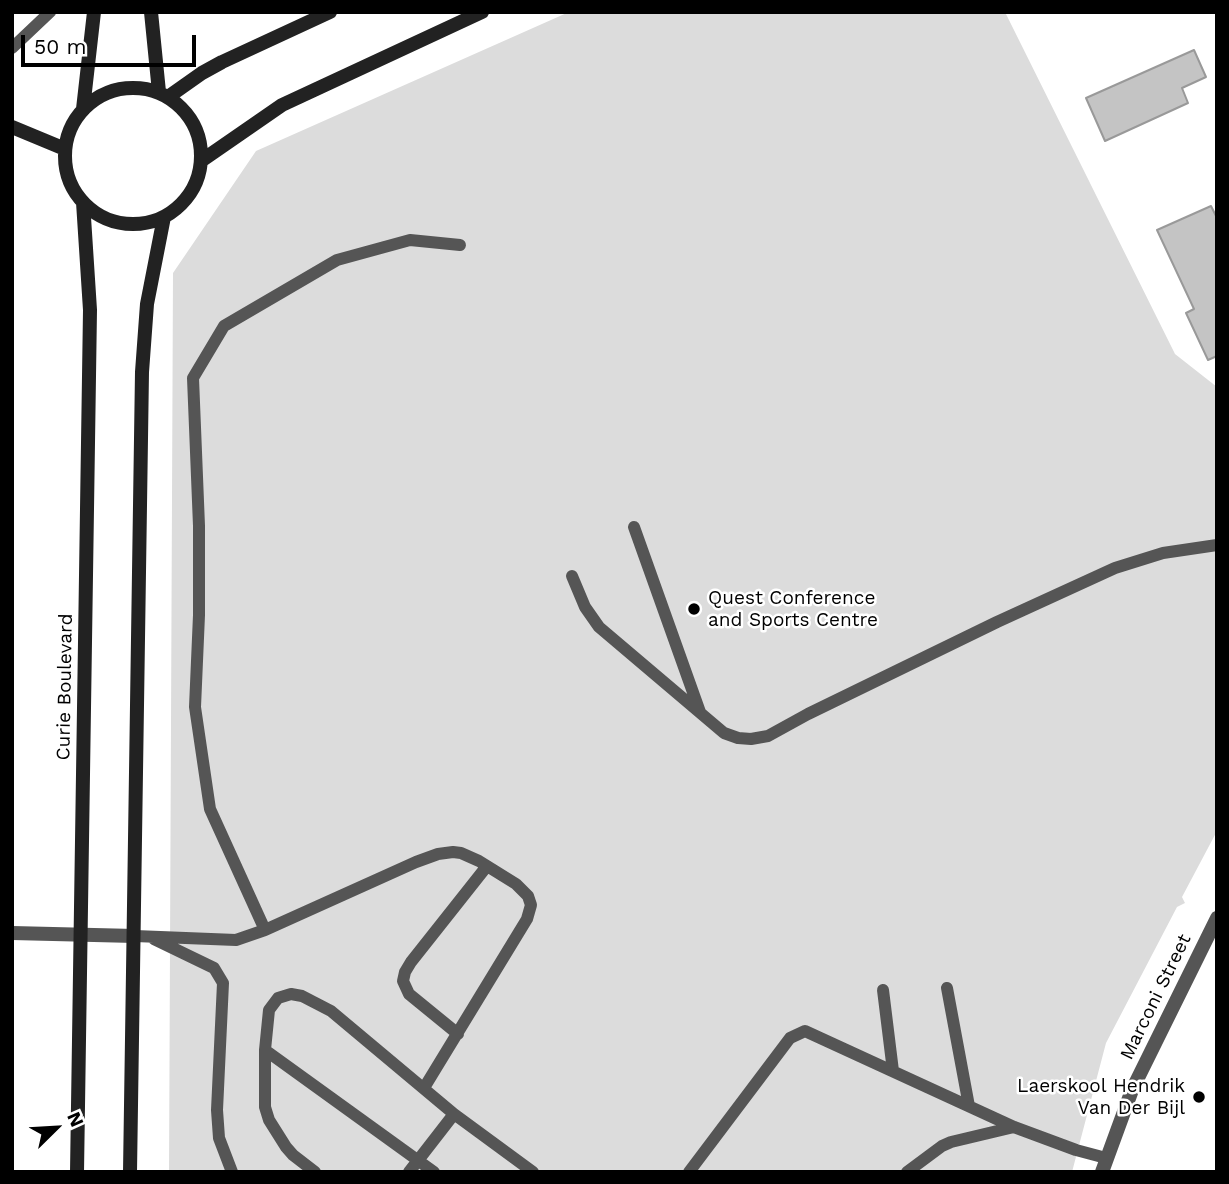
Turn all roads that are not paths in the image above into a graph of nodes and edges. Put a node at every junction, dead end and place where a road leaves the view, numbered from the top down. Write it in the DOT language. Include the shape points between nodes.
graph roads {
  1 [pos="50,12"];
  2 [pos="94,12"];
  3 [pos="151,12"];
  4 [pos="330,12"];
  5 [pos="482,12"];
  6 [pos="12,48"];
  7 [pos="163,95"];
  8 [pos="83,108"];
  9 [pos="12,127"];
  10 [pos="65,149"];
  11 [pos="201,161"];
  12 [pos="83,202"];
  13 [pos="164,217"];
  14 [pos="460,245"];
  15 [pos="634,527"];
  16 [pos="1217,545"];
  17 [pos="572,576"];
  18 [pos="700,713"];
  19 [pos="487,866"];
  20 [pos="1217,918"];
  21 [pos="265,930"];
  22 [pos="12,933"];
  23 [pos="81,934"];
  24 [pos="135,936"];
  25 [pos="151,937"];
  26 [pos="947,988"];
  27 [pos="883,990"];
  28 [pos="458,1034"];
  29 [pos="265,1050"];
  30 [pos="893,1071"];
  31 [pos="424,1088"];
  32 [pos="969,1106"];
  33 [pos="454,1114"];
  34 [pos="1014,1127"];
  35 [pos="418,1160"];
  36 [pos="1104,1165"];
  37 [pos="77,1172"];
  38 [pos="130,1172"];
  39 [pos="232,1172"];
  40 [pos="315,1172"];
  41 [pos="409,1172"];
  42 [pos="434,1172"];
  43 [pos="533,1172"];
  44 [pos="689,1172"];
  45 [pos="907,1172"];
  1 -- 6 [label="lane"];
  2 -- 8 [label="street"];
  3 -- 7 [label="street"];
  4 -- 7 [label="street"];
  5 -- 11 [label="street" via="282,105"];
  7 -- 8 [label="street" via="139,87 118,89"];
  7 -- 11 [label="street" via="193,124"];
  8 -- 10 [label="street" via="70,127"];
  9 -- 10 [label="street"];
  10 -- 12 [label="street" via="68,178"];
  11 -- 13 [label="street" via="189,193"];
  12 -- 13 [label="street" via="100,216 121,223"];
  12 -- 23 [label="street, Curie Boulevard" via="90,310"];
  13 -- 24 [label="street" via="146,304 142,372"];
  14 -- 21 [label="lane" via="410,240 337,260 224,326 193,378 199,526 195,707 210,809"];
  15 -- 18 [label="lane"];
  16 -- 18 [label="lane" via="1163,553 1115,568 768,736 738,738 724,733"];
  17 -- 18 [label="lane" via="599,626"];
  19 -- 21 [label="lane" via="461,853 438,855"];
  19 -- 28 [label="lane" via="516,884 531,905"];
  19 -- 28 [label="lane" via="411,962 403,981 409,994"];
  20 -- 36 [label="street, Marconi Street" via="1132,1090"];
  21 -- 25 [label="lane" via="236,940"];
  22 -- 23 [label="street"];
  23 -- 24 [label="street"];
  23 -- 37 [label="street, Curie Boulevard"];
  24 -- 25 [label="lane"];
  24 -- 38 [label="street"];
  25 -- 39 [label="lane" via="214,968 223,983 217,1110 219,1138"];
  26 -- 32 [label="lane"];
  27 -- 30 [label="lane"];
  28 -- 31 [label="lane"];
  29 -- 31 [label="lane" via="273,1002 291,994 302,996 331,1011"];
  29 -- 35 [label="lane"];
  29 -- 40 [label="lane" via="269,1120 293,1155"];
  30 -- 32 [label="lane"];
  30 -- 44 [label="lane" via="820,1036 805,1031 796,1034"];
  31 -- 33 [label="lane"];
  32 -- 34 [label="lane"];
  33 -- 35 [label="lane"];
  33 -- 43 [label="lane"];
  34 -- 36 [label="lane"];
  34 -- 45 [label="lane" via="951,1142"];
  35 -- 41 [label="lane"];
  35 -- 42 [label="lane"];
}
